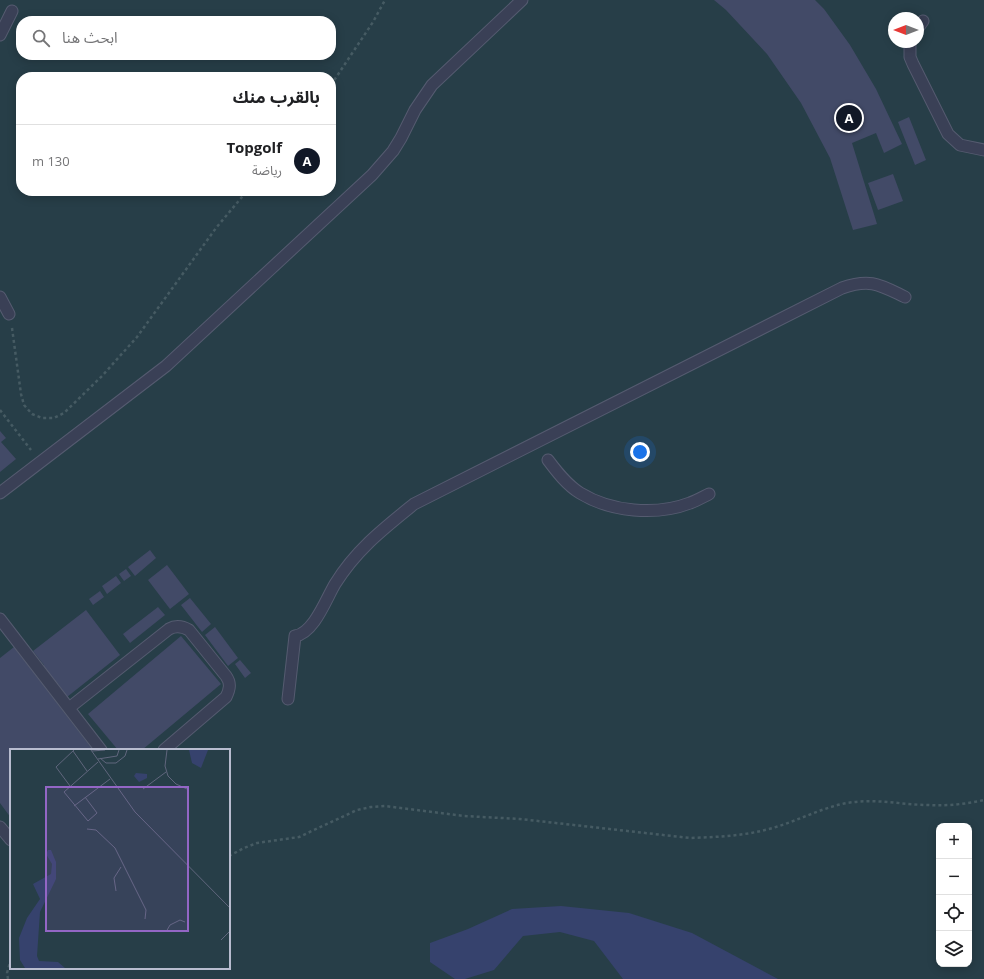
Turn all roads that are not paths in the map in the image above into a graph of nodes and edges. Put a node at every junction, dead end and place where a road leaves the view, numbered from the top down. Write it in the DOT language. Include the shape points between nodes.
graph roads {
  1 [pos="522,0"];
  2 [pos="12,11"];
  3 [pos="0,35"];
  4 [pos="910,48"];
  5 [pos="984,150"];
  6 [pos="0,297"];
  7 [pos="905,297"];
  8 [pos="8,314"];
  9 [pos="548,460"];
  10 [pos="0,493"];
  11 [pos="709,494"];
  12 [pos="0,619"];
  13 [pos="288,699"];
  14 [pos="69,708"];
  15 [pos="100,749"];
  16 [pos="165,749"];
  17 [pos="0,827"];
  18 [pos="10,839"];
  1 -- 10 [label="lane" via="432,85 393,151 372,175 166,366"];
  2 -- 3 [label="lane"];
  4 -- 5 [label="lane" via="913,64 948,134 960,145"];
  6 -- 8 [label="lane"];
  7 -- 13 [label="lane" via="878,284 864,283 842,288 414,504 363,547 344,570 314,622 295,636"];
  9 -- 11 [label="lane" via="563,479 579,493 621,508 667,509 689,504"];
  12 -- 14 [label="lane"];
  14 -- 15 [label="lane"];
  14 -- 16 [label="lane" via="169,629 174,626 184,627 226,676 230,686 226,697"];
  17 -- 18 [label="lane"];
}
